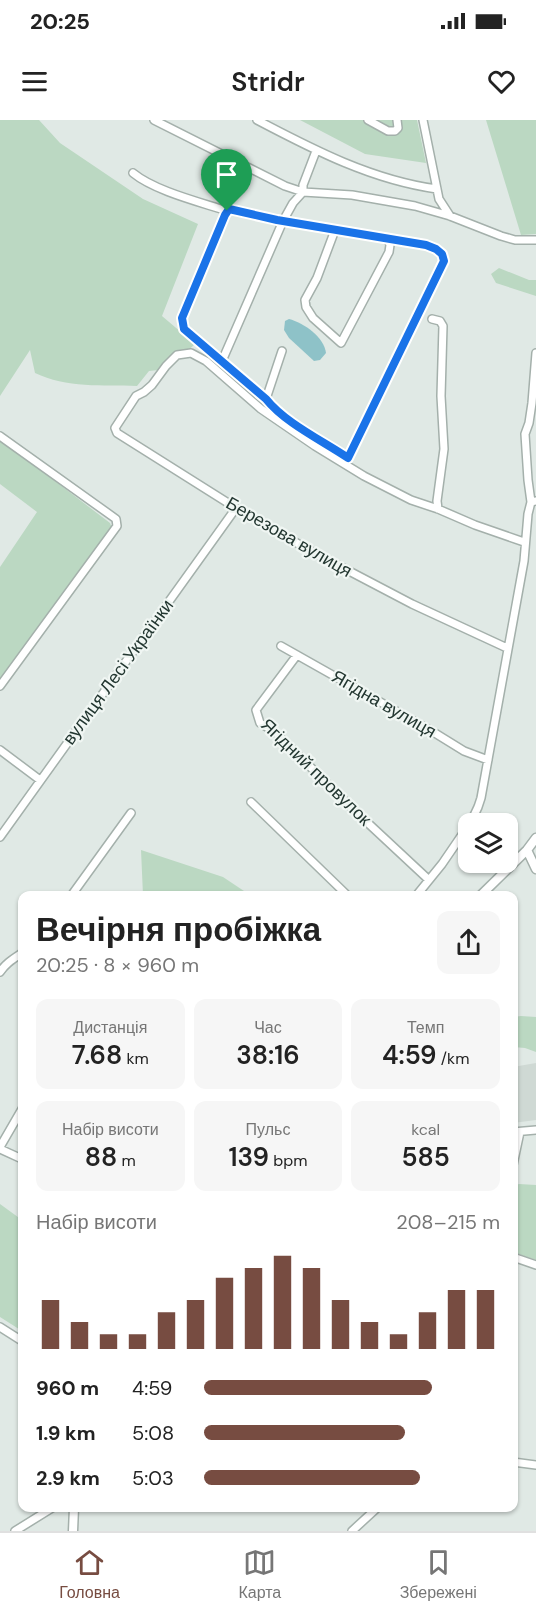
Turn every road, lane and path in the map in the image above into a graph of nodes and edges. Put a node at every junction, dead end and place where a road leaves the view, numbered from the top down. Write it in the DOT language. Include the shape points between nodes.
graph roads {
  1 [pos="154,120"];
  2 [pos="257,120"];
  3 [pos="368,120"];
  4 [pos="397,120"];
  5 [pos="423,120"];
  6 [pos="316,151"];
  7 [pos="133,173"];
  8 [pos="437,189"];
  9 [pos="303,192"];
  10 [pos="227,211"];
  11 [pos="450,216"];
  12 [pos="283,221"];
  13 [pos="335,230"];
  14 [pos="388,239"];
  15 [pos="536,240"];
  16 [pos="432,319"];
  17 [pos="282,351"];
  18 [pos="536,354"];
  19 [pos="222,361"];
  20 [pos="266,399"];
  21 [pos="0,436"];
  22 [pos="346,460"];
  23 [pos="534,501"];
  24 [pos="236,508"];
  25 [pos="438,509"];
  26 [pos="524,542"];
  27 [pos="281,646"];
  28 [pos="507,648"];
  29 [pos="297,655"];
  30 [pos="0,686"];
  31 [pos="0,750"];
  32 [pos="488,760"];
  33 [pos="40,780"];
  34 [pos="251,802"];
  35 [pos="131,813"];
  36 [pos="475,813"];
  37 [pos="0,837"];
  38 [pos="536,838"];
  39 [pos="458,841"];
  40 [pos="527,850"];
  41 [pos="536,869"];
  42 [pos="429,880"];
  43 [pos="75,891"];
  44 [pos="343,891"];
  45 [pos="420,891"];
  46 [pos="485,891"];
  47 [pos="18,955"];
  48 [pos="0,972"];
  49 [pos="18,1116"];
  50 [pos="536,1130"];
  51 [pos="518,1132"];
  52 [pos="0,1148"];
  53 [pos="18,1157"];
  54 [pos="518,1259"];
  55 [pos="536,1264"];
  56 [pos="0,1327"];
  57 [pos="18,1338"];
  58 [pos="518,1463"];
  59 [pos="536,1465"];
  60 [pos="46,1512"];
  61 [pos="74,1512"];
  62 [pos="373,1512"];
  63 [pos="15,1531"];
  64 [pos="73,1531"];
  65 [pos="352,1531"];
  1 -- 9 [label="street"];
  2 -- 6 [label="street"];
  3 -- 4 [label="street" via="388,131 398,128"];
  5 -- 8 [label="street"];
  6 -- 8 [label="street" via="375,175"];
  6 -- 9 [label="street"];
  7 -- 10 [label="street" via="185,198"];
  8 -- 11 [label="street"];
  9 -- 11 [label="street" via="351,195"];
  9 -- 12 [label="street"];
  10 -- 12 [label="street"];
  10 -- 19 [label="street" via="182,318 184,329"];
  11 -- 15 [label="street" via="515,240"];
  12 -- 13 [label="street"];
  12 -- 19 [label="street"];
  13 -- 14 [label="street"];
  13 -- 14 [label="street" via="305,300 313,318 341,343 389,252"];
  14 -- 22 [label="street" via="426,245 442,254 444,261"];
  16 -- 25 [label="street" via="443,326 444,449"];
  17 -- 20 [label="street"];
  18 -- 23 [label="street" via="525,434 528,480"];
  19 -- 20 [label="street"];
  20 -- 22 [label="street"];
  21 -- 30 [label="street" via="116,519 117,526"];
  22 -- 24 [label="street, Березова вулиця" via="315,446 261,409 206,361 191,353 177,355 152,385 136,396 115,428 117,433"];
  22 -- 25 [label="street" via="411,500"];
  23 -- 26 [label="street"];
  24 -- 28 [label="street, Березова вулиця" via="355,575"];
  24 -- 33 [label="street, вулиця Лесі Українки"];
  25 -- 26 [label="street"];
  26 -- 28 [label="street" via="524,561"];
  27 -- 29 [label="street, Ягідна вулиця"];
  28 -- 32 [label="street"];
  29 -- 32 [label="street, Ягідна вулиця" via="464,751"];
  29 -- 42 [label="street, Ягідний провулок" via="256,711 261,723"];
  31 -- 33 [label="street"];
  32 -- 36 [label="street"];
  33 -- 37 [label="street, вулиця Лесі Українки"];
  34 -- 44 [label="street"];
  35 -- 43 [label="street"];
  38 -- 40 [label="street"];
  39 -- 42 [label="street"];
  40 -- 41 [label="street"];
  40 -- 46 [label="street"];
  42 -- 45 [label="street"];
  47 -- 48 [label="street"];
  49 -- 52 [label="street"];
  50 -- 51 [label="street"];
  52 -- 53 [label="street"];
  54 -- 55 [label="street"];
  56 -- 57 [label="street"];
  58 -- 59 [label="street"];
  60 -- 63 [label="street"];
  61 -- 64 [label="street"];
  62 -- 65 [label="street"];
}
